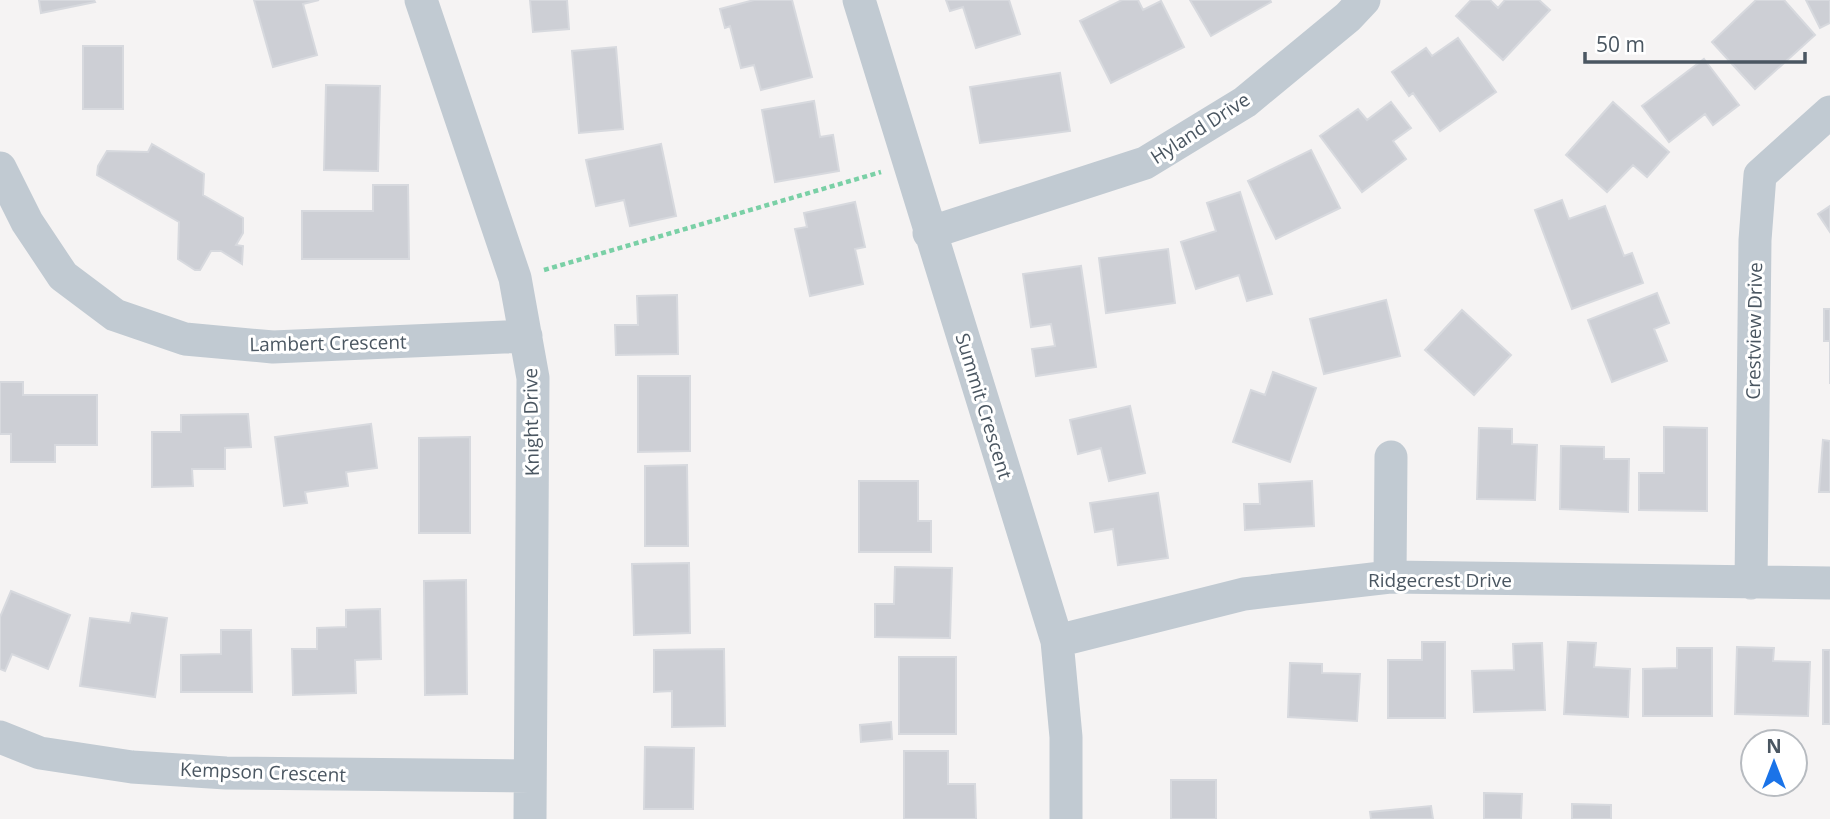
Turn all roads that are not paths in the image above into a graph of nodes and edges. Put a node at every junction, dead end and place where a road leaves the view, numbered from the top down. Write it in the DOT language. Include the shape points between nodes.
graph roads {
  1 [pos="421,0"];
  2 [pos="859,0"];
  3 [pos="1350,6"];
  4 [pos="1830,111"];
  5 [pos="0,168"];
  6 [pos="929,233"];
  7 [pos="526,336"];
  8 [pos="1391,457"];
  9 [pos="1390,577"];
  10 [pos="1751,583"];
  11 [pos="1830,583"];
  12 [pos="1057,640"];
  13 [pos="0,737"];
  14 [pos="530,776"];
  15 [pos="530,819"];
  16 [pos="1066,819"];
  1 -- 7 [label="street, Knight Drive" via="515,278"];
  2 -- 6 [label="street, Summit Crescent"];
  3 -- 6 [label="street, Hyland Drive" via="1245,102 1145,163"];
  4 -- 10 [label="street, Crestview Drive" via="1760,175 1755,240"];
  5 -- 7 [label="street, Lambert Crescent" via="27,222 63,276 115,315 185,339 273,347"];
  6 -- 12 [label="street, Summit Crescent"];
  7 -- 14 [label="street, Knight Drive" via="533,378"];
  8 -- 9 [label="street"];
  9 -- 10 [label="street, Ridgecrest Drive"];
  9 -- 12 [label="street, Ridgecrest Drive" via="1244,594"];
  10 -- 11 [label="street, Ridgecrest Drive"];
  12 -- 16 [label="street, Summit Crescent" via="1066,737"];
  13 -- 14 [label="street, Kempson Crescent" via="40,753 132,767 226,773"];
  14 -- 15 [label="street, Knight Drive"];
}
